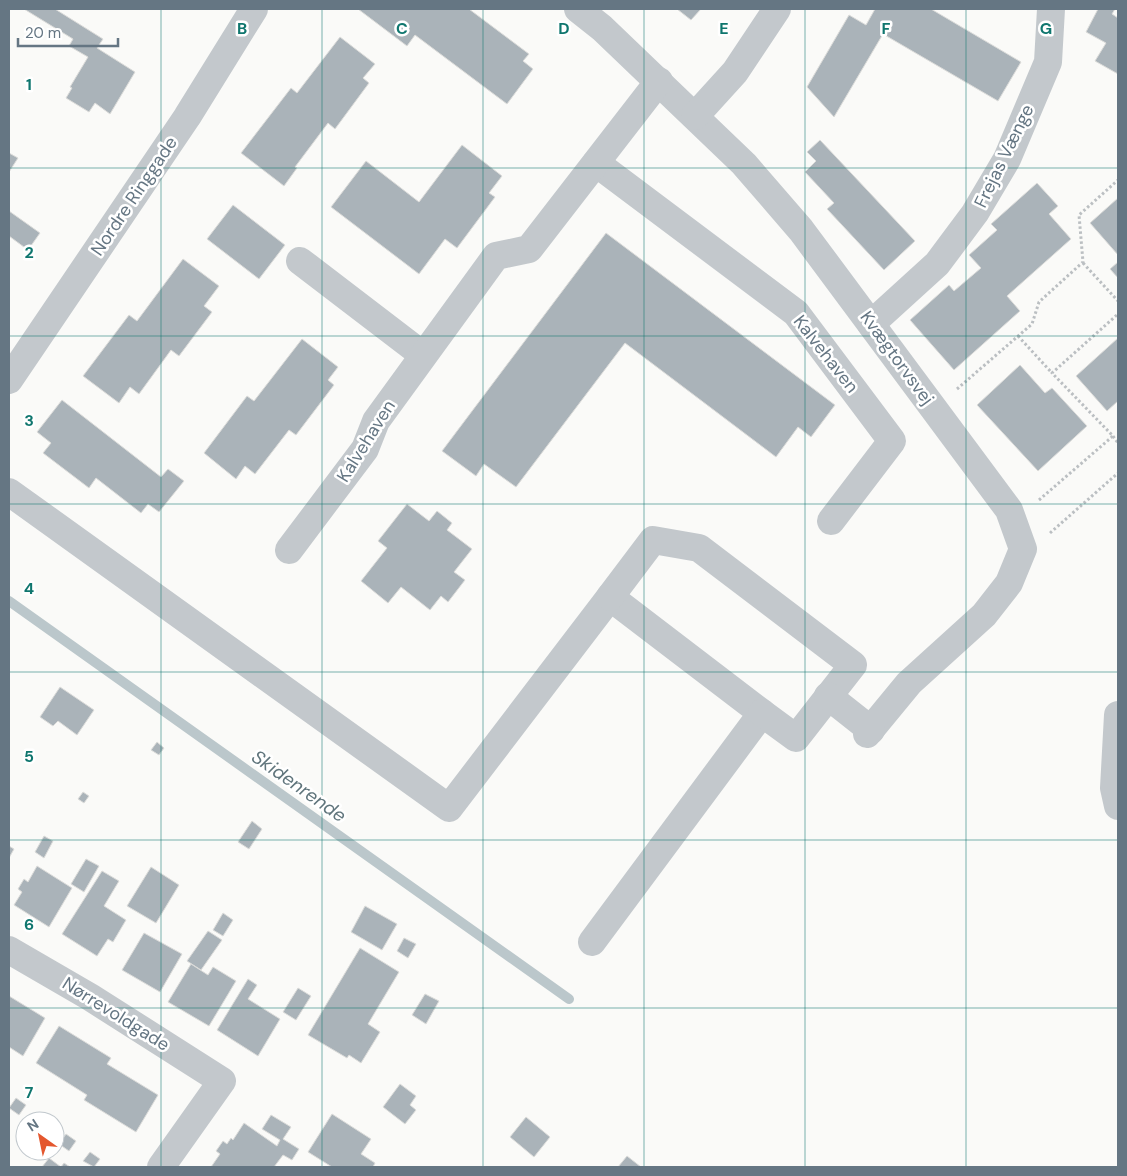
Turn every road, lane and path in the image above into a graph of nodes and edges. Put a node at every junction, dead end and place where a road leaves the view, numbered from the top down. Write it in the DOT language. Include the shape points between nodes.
graph roads {
  1 [pos="254,9"];
  2 [pos="578,9"];
  3 [pos="777,9"];
  4 [pos="1051,9"];
  5 [pos="659,81"];
  6 [pos="695,116"];
  7 [pos="596,163"];
  8 [pos="1118,180"];
  9 [pos="300,261"];
  10 [pos="1083,262"];
  11 [pos="1118,301"];
  12 [pos="1118,314"];
  13 [pos="871,324"];
  14 [pos="1018,336"];
  15 [pos="423,355"];
  16 [pos="1052,373"];
  17 [pos="9,380"];
  18 [pos="934,409"];
  19 [pos="1113,436"];
  20 [pos="1118,443"];
  21 [pos="1118,473"];
  22 [pos="9,492"];
  23 [pos="831,521"];
  24 [pos="1014,522"];
  25 [pos="1023,549"];
  26 [pos="290,550"];
  27 [pos="610,597"];
  28 [pos="828,696"];
  29 [pos="762,713"];
  30 [pos="1118,715"];
  31 [pos="1118,806"];
  32 [pos="592,942"];
  33 [pos="9,950"];
  34 [pos="161,1167"];
  1 -- 17 [label="street, Nordre Ringgade" via="187,117"];
  2 -- 5 [label="street, Kvægtorvsvej"];
  3 -- 6 [label="street" via="735,72"];
  4 -- 13 [label="street, Frejas Vænge" via="1048,62 1007,160 975,214 937,264"];
  5 -- 6 [label="street, Kvægtorvsvej"];
  5 -- 7 [label="street, Kalvehaven"];
  6 -- 13 [label="street, Kvægtorvsvej" via="744,164 801,230"];
  7 -- 15 [label="street, Kalvehaven" via="529,248 496,256"];
  7 -- 23 [label="street, Kalvehaven" via="796,313 892,441"];
  8 -- 10 [label="path" via="1079,215"];
  9 -- 15 [label="street"];
  10 -- 11 [label="path"];
  10 -- 14 [label="path" via="1039,302 1032,324"];
  12 -- 16 [label="path"];
  13 -- 18 [label="street, Kvægtorvsvej"];
  14 -- 16 [label="path"];
  14 -- 18 [label="path"];
  15 -- 26 [label="street, Kalvehaven" via="376,421 364,449"];
  16 -- 19 [label="path"];
  18 -- 24 [label="street, Kvægtorvsvej" via="1009,510"];
  19 -- 20 [label="path"];
  19 -- 24 [label="path"];
  21 -- 25 [label="path" via="1046,537"];
  22 -- 27 [label="street" via="449,808"];
  24 -- 25 [label="street, Kvægtorvsvej"];
  25 -- 28 [label="street" via="1009,584 984,616 909,683 869,732"];
  27 -- 28 [label="street" via="653,540 699,548 853,665"];
  27 -- 29 [label="street"];
  28 -- 29 [label="street" via="796,738"];
  29 -- 32 [label="street"];
  30 -- 31 [label="street" via="1114,788"];
  33 -- 34 [label="street, Nørrevoldgade" via="222,1081"];
}
